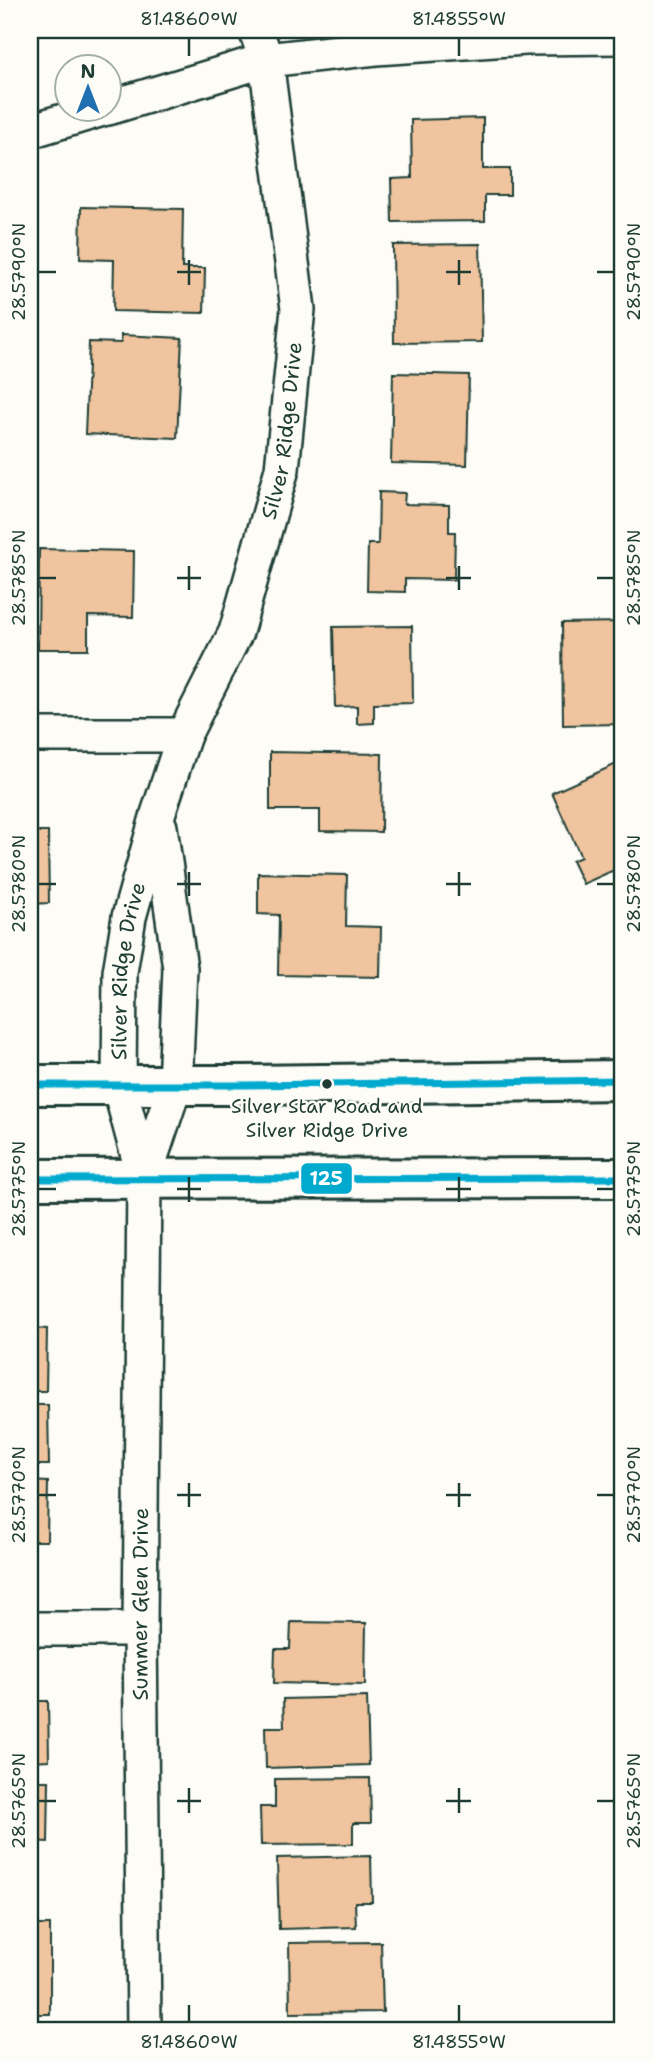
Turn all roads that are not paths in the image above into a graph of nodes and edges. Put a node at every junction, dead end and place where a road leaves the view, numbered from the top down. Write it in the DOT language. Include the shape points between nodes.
graph roads {
  1 [pos="623,37"];
  2 [pos="261,45"];
  3 [pos="122,102"];
  4 [pos="60,122"];
  5 [pos="30,131"];
  6 [pos="30,735"];
  7 [pos="184,735"];
  8 [pos="158,814"];
  9 [pos="623,1080"];
  10 [pos="30,1086"];
  11 [pos="119,1086"];
  12 [pos="175,1086"];
  13 [pos="144,1178"];
  14 [pos="623,1178"];
  15 [pos="30,1179"];
  16 [pos="30,1629"];
  17 [pos="140,1629"];
  18 [pos="144,2031"];
  1 -- 2 [label="street" via="376,48"];
  2 -- 3 [label="street"];
  2 -- 7 [label="street, Silver Ridge Drive" via="298,309 282,469 236,632"];
  4 -- 5 [label="street"];
  6 -- 7 [label="street"];
  7 -- 8 [label="street, Silver Ridge Drive"];
  8 -- 11 [label="street, Silver Ridge Drive" via="129,917 120,972"];
  8 -- 12 [label="street, Silver Ridge Drive" via="180,968"];
  9 -- 12 [label="main road"];
  10 -- 11 [label="main road"];
  11 -- 12 [label="main road"];
  11 -- 13 [label="street, Silver Ridge Drive"];
  12 -- 13 [label="street, Silver Ridge Drive"];
  13 -- 14 [label="main road"];
  13 -- 15 [label="main road"];
  13 -- 17 [label="street, Summer Glen Drive"];
  16 -- 17 [label="street"];
  17 -- 18 [label="street, Summer Glen Drive"];
}
